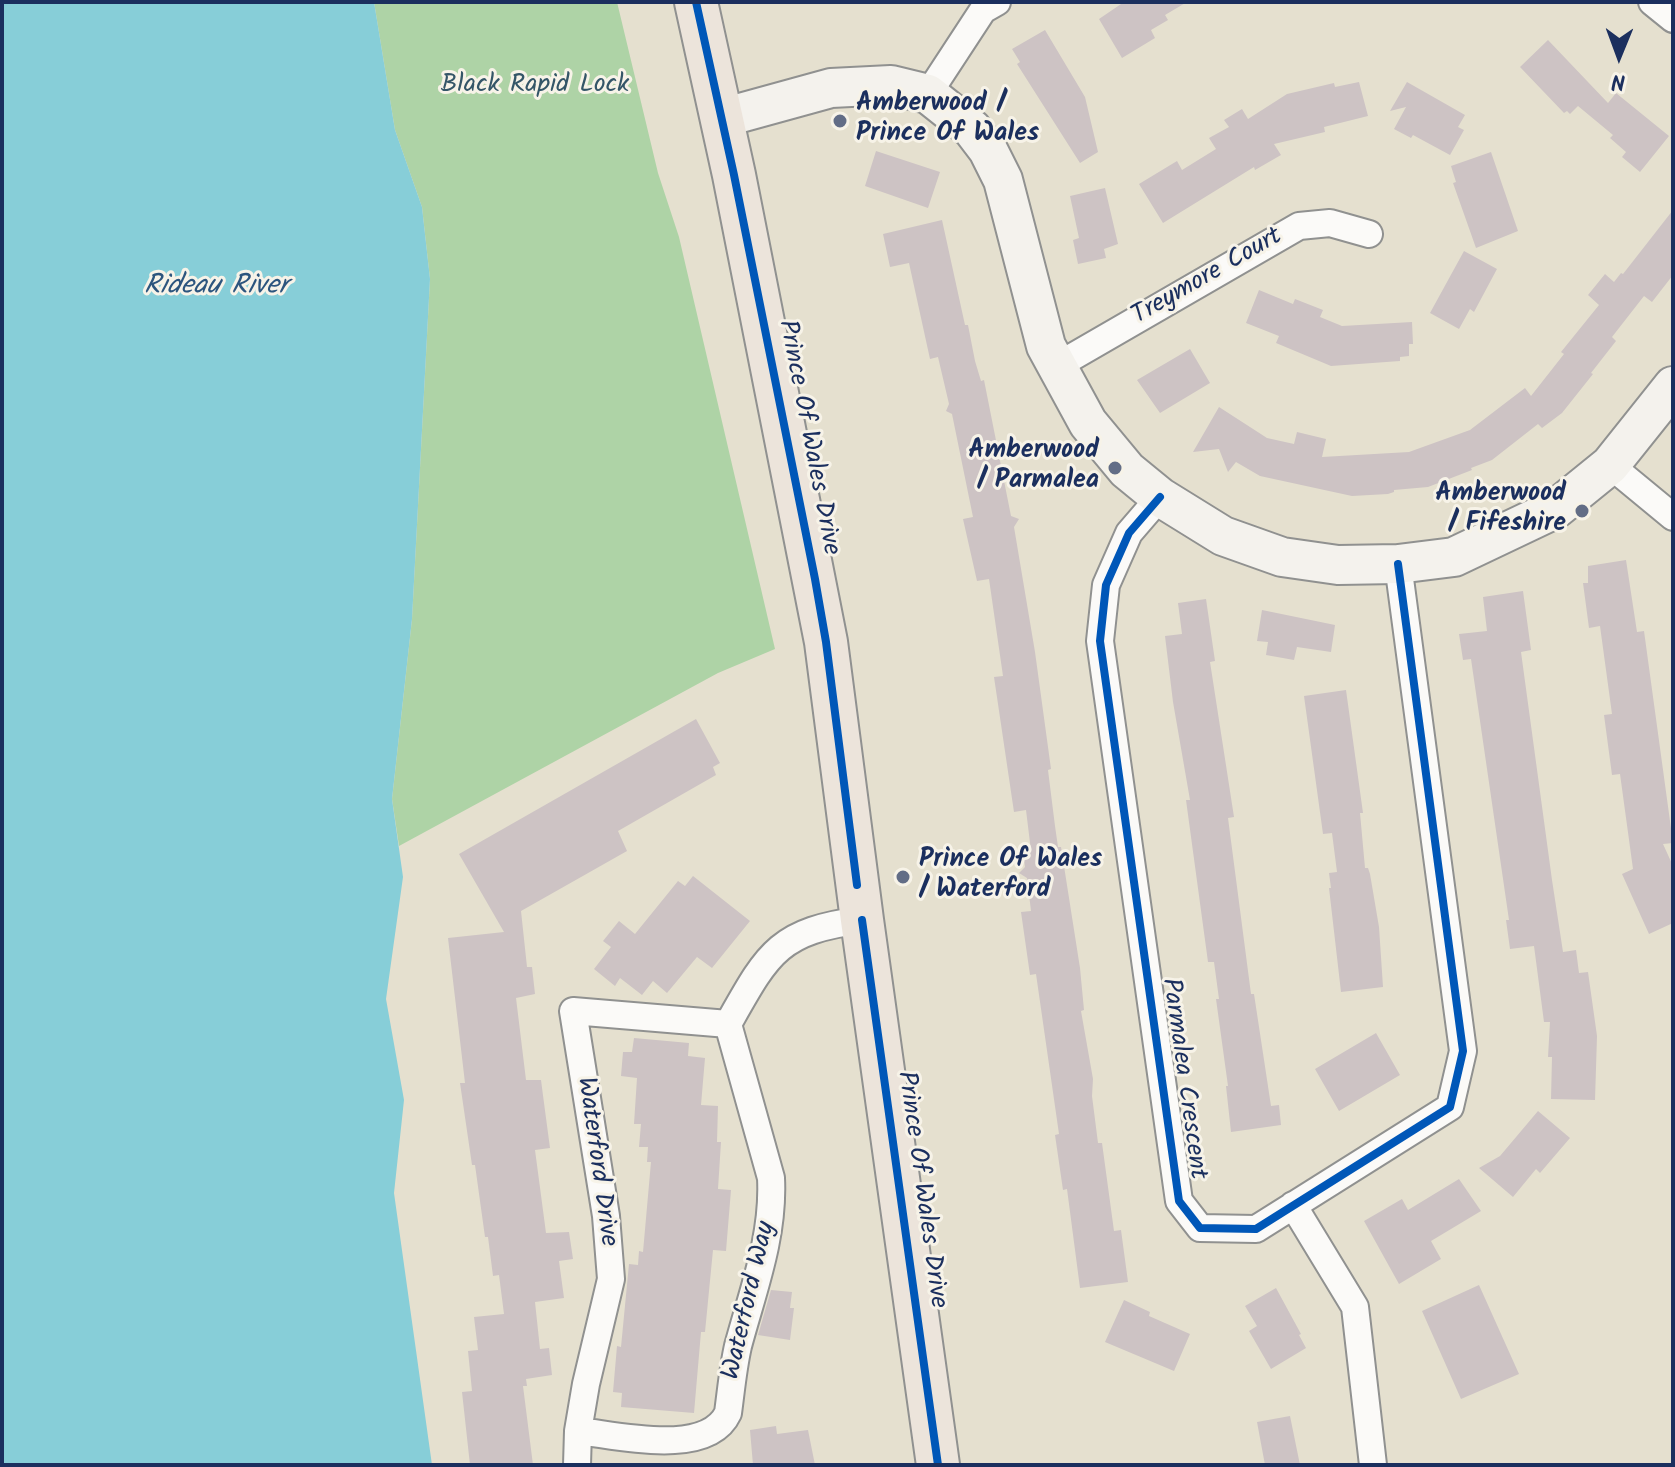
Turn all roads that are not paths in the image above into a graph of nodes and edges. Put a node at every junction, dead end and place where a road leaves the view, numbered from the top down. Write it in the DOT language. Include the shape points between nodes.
graph roads {
  1 [pos="696,2"];
  2 [pos="997,2"];
  3 [pos="1652,2"];
  4 [pos="1673,19"];
  5 [pos="928,94"];
  6 [pos="722,118"];
  7 [pos="1369,234"];
  8 [pos="1055,367"];
  9 [pos="1673,386"];
  10 [pos="1610,465"];
  11 [pos="1160,497"];
  12 [pos="1673,517"];
  13 [pos="1398,564"];
  14 [pos="862,920"];
  15 [pos="728,1024"];
  16 [pos="1293,1205"];
  17 [pos="578,1431"];
  18 [pos="577,1465"];
  19 [pos="938,1465"];
  20 [pos="1373,1465"];
  1 -- 6 [label="main road, Prince Of Wales Drive"];
  2 -- 5 [label="street" via="983,10"];
  3 -- 4 [label="street"];
  5 -- 6 [label="street" via="891,85 831,88"];
  5 -- 8 [label="street" via="972,129 1003,180"];
  6 -- 14 [label="main road, Prince Of Wales Drive" via="826,642"];
  7 -- 8 [label="street, Treymore Court" via="1330,223 1299,226"];
  8 -- 11 [label="street" via="1088,423 1127,470"];
  9 -- 10 [label="street"];
  10 -- 12 [label="street"];
  10 -- 13 [label="street" via="1557,508 1454,557"];
  11 -- 13 [label="street" via="1223,536 1282,557 1338,565"];
  11 -- 16 [label="street, Parmalea Crescent" via="1129,533 1106,585 1100,641 1179,1201 1200,1228 1256,1229"];
  13 -- 16 [label="street, Parmalea Crescent" via="1463,1051 1450,1107"];
  14 -- 15 [label="street" via="823,925 789,939 751,983"];
  14 -- 19 [label="main road, Prince Of Wales Drive"];
  15 -- 17 [label="street, Waterford Way" via="771,1178 772,1203 728,1413 724,1422 685,1440"];
  15 -- 17 [label="street, Waterford Drive" via="573,1011 611,1279"];
  16 -- 20 [label="street" via="1355,1307"];
  17 -- 18 [label="street, Waterford Drive"];
}
